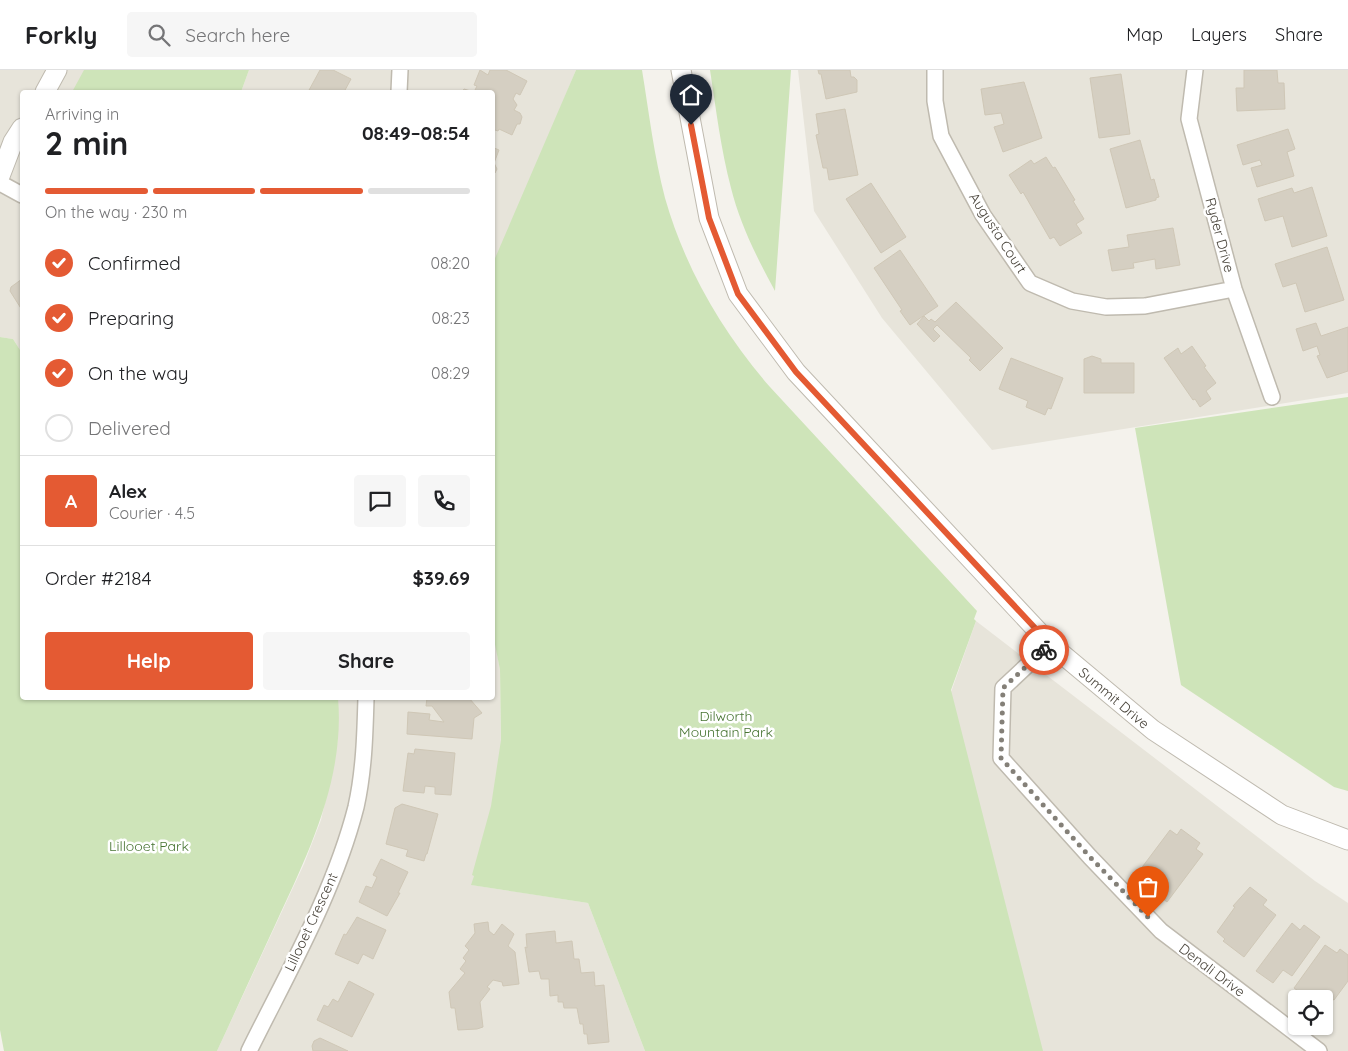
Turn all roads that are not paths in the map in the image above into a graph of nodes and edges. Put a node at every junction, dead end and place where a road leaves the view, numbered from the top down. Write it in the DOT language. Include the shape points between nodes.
graph roads {
  1 [pos="57,70"];
  2 [pos="400,70"];
  3 [pos="681,70"];
  4 [pos="935,70"];
  5 [pos="1195,70"];
  6 [pos="46,90"];
  7 [pos="399,90"];
  8 [pos="20,131"];
  9 [pos="0,176"];
  10 [pos="0,183"];
  11 [pos="20,194"];
  12 [pos="1234,289"];
  13 [pos="1272,397"];
  14 [pos="1050,644"];
  15 [pos="366,700"];
  16 [pos="1348,840"];
  17 [pos="249,1051"];
  18 [pos="1319,1051"];
  1 -- 6 [label="street"];
  2 -- 7 [label="street"];
  3 -- 14 [label="street, Summit Drive" via="709,218 738,294 796,372"];
  4 -- 12 [label="street, Augusta Court" via="935,101 941,136 983,215 1030,283 1072,301 1106,307 1145,306"];
  5 -- 12 [label="street, Ryder Drive" via="1189,119"];
  8 -- 9 [label="street"];
  10 -- 11 [label="street"];
  12 -- 13 [label="street, Ryder Drive"];
  14 -- 16 [label="street, Summit Drive" via="1154,730 1274,810"];
  14 -- 18 [label="street, Denali Drive" via="1003,688 1001,758 1161,931"];
  15 -- 17 [label="street, Lillooet Crescent" via="365,744 356,807 331,885"];
}
